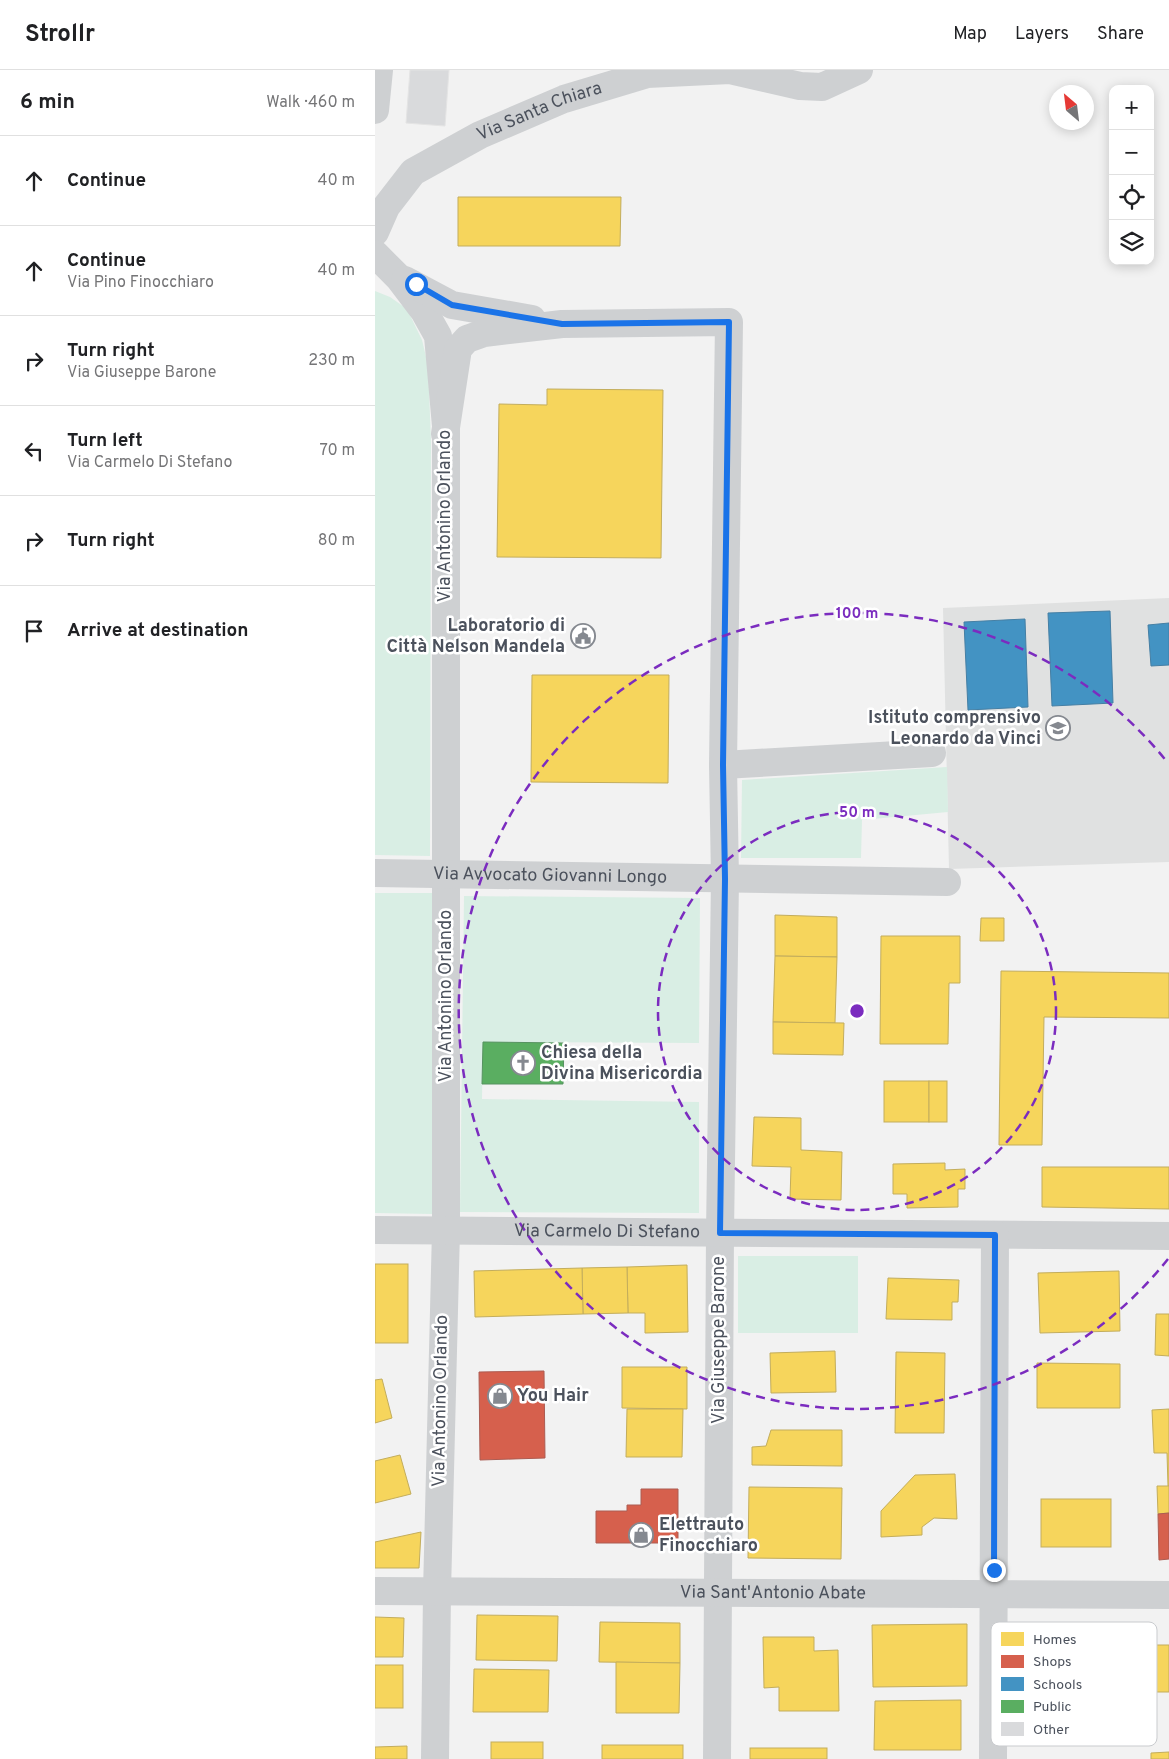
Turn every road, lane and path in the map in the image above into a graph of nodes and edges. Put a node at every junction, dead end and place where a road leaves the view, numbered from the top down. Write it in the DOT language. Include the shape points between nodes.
graph roads {
  1 [pos="379,70"];
  2 [pos="859,70"];
  3 [pos="375,110"];
  4 [pos="375,232"];
  5 [pos="375,254"];
  6 [pos="399,278"];
  7 [pos="562,324"];
  8 [pos="445,434"];
  9 [pos="932,753"];
  10 [pos="723,765"];
  11 [pos="375,872"];
  12 [pos="447,874"];
  13 [pos="725,879"];
  14 [pos="947,882"];
  15 [pos="375,1230"];
  16 [pos="446,1230"];
  17 [pos="720,1233"];
  18 [pos="995,1235"];
  19 [pos="1169,1236"];
  20 [pos="375,1591"];
  21 [pos="437,1592"];
  22 [pos="718,1593"];
  23 [pos="994,1594"];
  24 [pos="1169,1595"];
  25 [pos="994,1622"];
  26 [pos="993,1746"];
  27 [pos="435,1759"];
  28 [pos="717,1759"];
  29 [pos="993,1759"];
  1 -- 3 [label="street"];
  2 -- 4 [label="street, Via Santa Chiara" via="822,87 801,86 730,70 647,74 564,99 480,135 413,172 386,207"];
  5 -- 6 [label="street, Via Antonino Orlando"];
  6 -- 7 [label="street" via="452,305"];
  6 -- 8 [label="street, Via Antonino Orlando" via="438,336"];
  7 -- 8 [label="street" via="484,333 467,339 458,349"];
  7 -- 10 [label="street, Via Giuseppe Barone" via="729,322"];
  8 -- 12 [label="street, Via Antonino Orlando"];
  9 -- 10 [label="street"];
  10 -- 13 [label="street, Via Giuseppe Barone"];
  11 -- 12 [label="street, Via Avvocato Giovanni Longo"];
  12 -- 13 [label="street, Via Avvocato Giovanni Longo"];
  12 -- 16 [label="street, Via Antonino Orlando"];
  13 -- 14 [label="street, Via Avvocato Giovanni Longo"];
  13 -- 17 [label="street, Via Giuseppe Barone"];
  15 -- 16 [label="street, Via Carmelo Di Stefano"];
  16 -- 17 [label="street, Via Carmelo Di Stefano"];
  16 -- 21 [label="street, Via Antonino Orlando"];
  17 -- 18 [label="street, Via Carmelo Di Stefano"];
  17 -- 22 [label="street, Via Giuseppe Barone"];
  18 -- 19 [label="street, Via Carmelo Di Stefano"];
  18 -- 23 [label="street"];
  20 -- 21 [label="street, Via Sant'Antonio Abate"];
  21 -- 22 [label="street, Via Sant'Antonio Abate"];
  21 -- 27 [label="street, Via Antonino Orlando"];
  22 -- 23 [label="street, Via Sant'Antonio Abate"];
  22 -- 28 [label="street, Via Giuseppe Barone"];
  23 -- 24 [label="street, Via Sant'Antonio Abate"];
  23 -- 25 [label="street"];
  26 -- 29 [label="street"];
}
